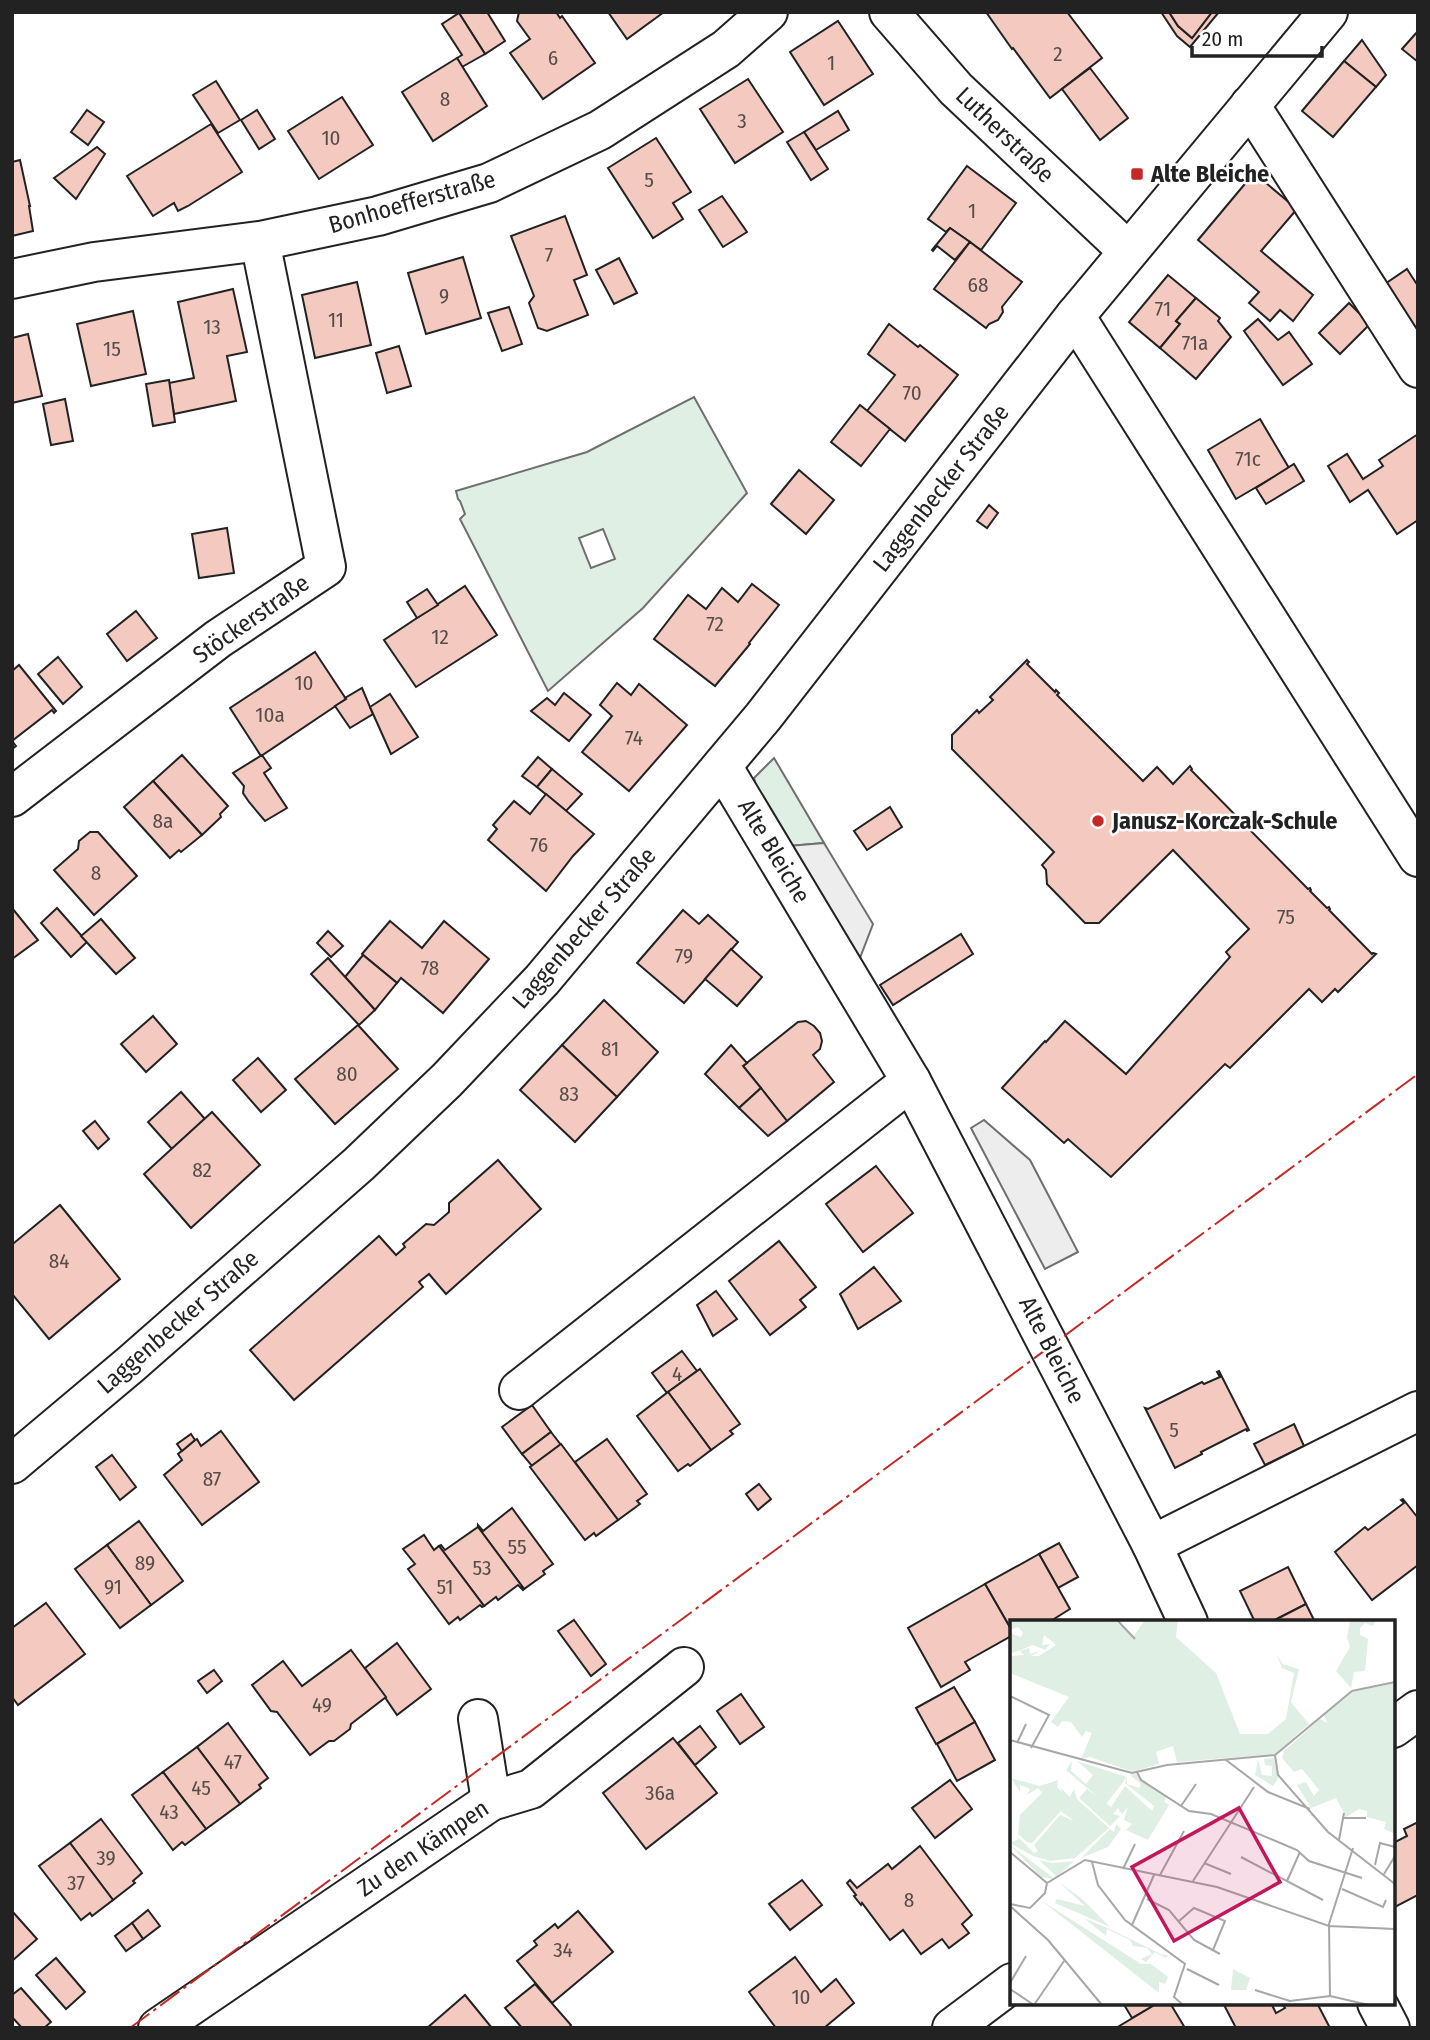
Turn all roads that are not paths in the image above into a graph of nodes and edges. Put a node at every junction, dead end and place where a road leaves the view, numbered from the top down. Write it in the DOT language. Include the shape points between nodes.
graph roads {
  1 [pos="768,12"];
  2 [pos="889,12"];
  3 [pos="1328,12"];
  4 [pos="1250,106"];
  5 [pos="260,241"];
  6 [pos="1128,251"];
  7 [pos="12,279"];
  8 [pos="1075,316"];
  9 [pos="1418,369"];
  10 [pos="722,765"];
  11 [pos="12,797"];
  12 [pos="1418,858"];
  13 [pos="911,1081"];
  14 [pos="519,1390"];
  15 [pos="1418,1412"];
  16 [pos="12,1464"];
  17 [pos="1152,1545"];
  18 [pos="1187,1620"];
  19 [pos="684,1667"];
  20 [pos="1418,1710"];
  21 [pos="478,1719"];
  22 [pos="1395,1727"];
  23 [pos="491,1801"];
  24 [pos="1010,1984"];
  25 [pos="1378,2005"];
  26 [pos="158,2028"];
  27 [pos="952,2028"];
  28 [pos="1390,2028"];
  1 -- 5 [label="street, Bonhoefferstraße" via="726,49 600,130 489,183 378,215"];
  2 -- 6 [label="street, Lutherstraße" via="956,89"];
  3 -- 4 [label="street, Laggenbecker Straße"];
  4 -- 6 [label="street, Laggenbecker Straße"];
  4 -- 9 [label="street"];
  5 -- 7 [label="street, Bonhoefferstraße" via="94,262"];
  5 -- 11 [label="street, Stöckerstraße" via="326,567 218,639"];
  6 -- 8 [label="street, Laggenbecker Straße"];
  8 -- 10 [label="street, Laggenbecker Straße"];
  8 -- 12 [label="street"];
  10 -- 13 [label="street, Alte Bleiche"];
  10 -- 16 [label="street, Laggenbecker Straße" via="542,980 447,1080 323,1196"];
  13 -- 14 [label="street"];
  13 -- 17 [label="street, Alte Bleiche"];
  15 -- 17 [label="street"];
  17 -- 18 [label="street, Alte Bleiche"];
  19 -- 23 [label="street, Zu den Kämpen" via="531,1789"];
  20 -- 22 [label="street"];
  21 -- 23 [label="street"];
  23 -- 26 [label="street, Zu den Kämpen"];
  24 -- 27 [label="street"];
  25 -- 28 [label="street"];
}
